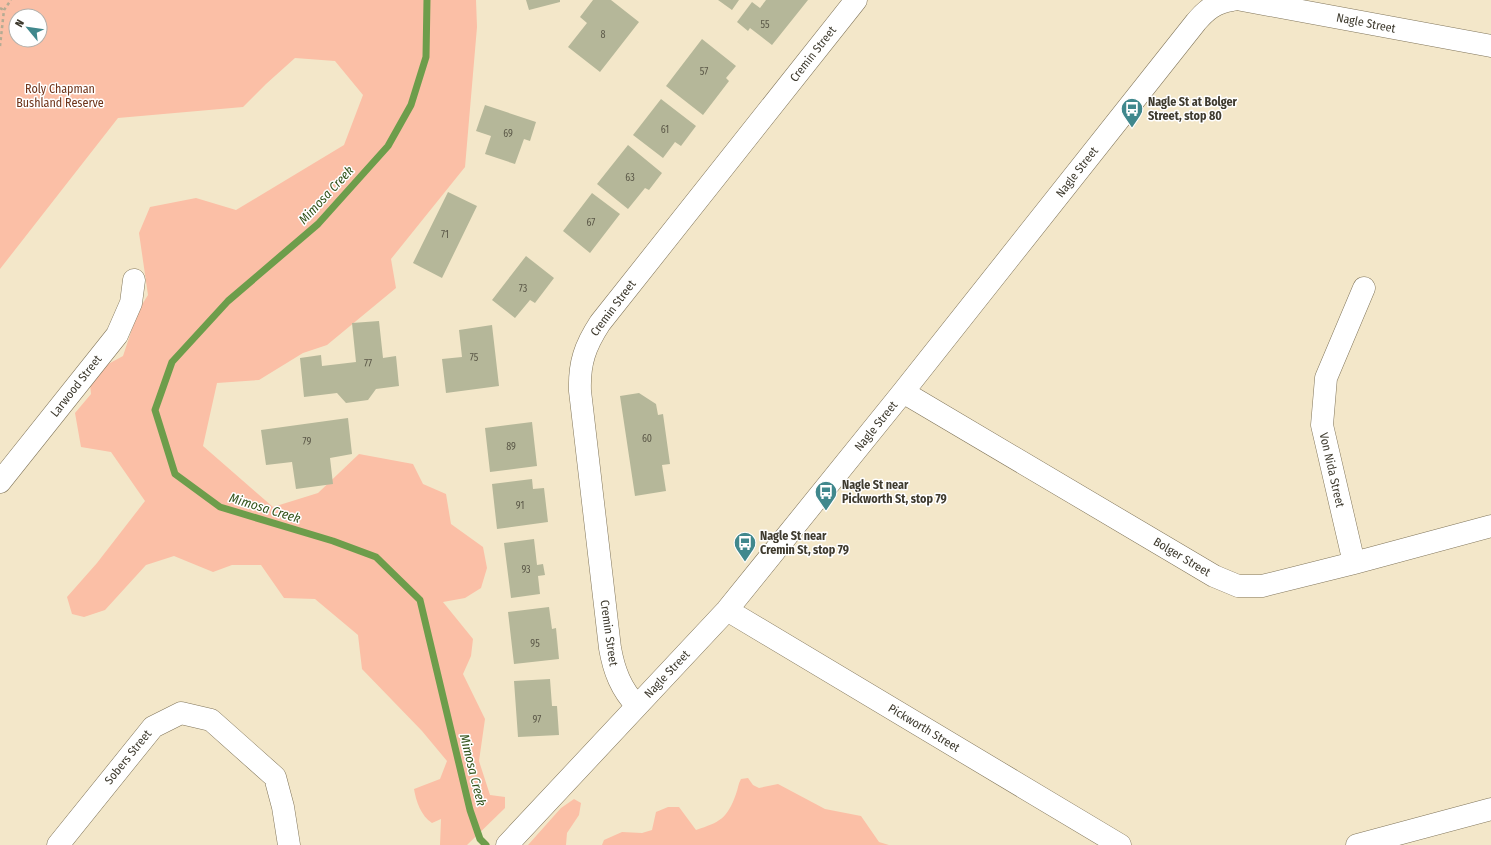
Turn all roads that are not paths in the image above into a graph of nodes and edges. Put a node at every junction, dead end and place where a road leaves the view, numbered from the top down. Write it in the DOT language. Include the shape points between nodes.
graph roads {
  1 [pos="856,0"];
  2 [pos="1232,0"];
  3 [pos="1242,0"];
  4 [pos="1491,46"];
  5 [pos="134,280"];
  6 [pos="1364,288"];
  7 [pos="903,392"];
  8 [pos="0,482"];
  9 [pos="1491,526"];
  10 [pos="1354,563"];
  11 [pos="727,610"];
  12 [pos="637,706"];
  13 [pos="1491,809"];
  14 [pos="512,839"];
  15 [pos="58,845"];
  16 [pos="288,845"];
  17 [pos="1120,845"];
  18 [pos="1357,845"];
  1 -- 12 [label="street, Cremin Street" via="600,323 582,357 580,391 612,664 623,689"];
  2 -- 7 [label="street, Nagle Street" via="1205,11"];
  3 -- 4 [label="street, Nagle Street"];
  5 -- 8 [label="street, Larwood Street" via="131,303 117,335"];
  6 -- 10 [label="street, Von Nida Street" via="1326,378 1322,425"];
  7 -- 10 [label="street, Bolger Street" via="1214,576 1238,586 1262,586"];
  7 -- 11 [label="street, Nagle Street"];
  9 -- 10 [label="street, Bolger Street"];
  11 -- 12 [label="street, Nagle Street"];
  11 -- 17 [label="street, Pickworth Street"];
  12 -- 14 [label="street, Nagle Street"];
  13 -- 18 [label="street"];
  15 -- 16 [label="street, Sobers Street" via="153,727 181,713 211,720 275,777 283,807"];
}
